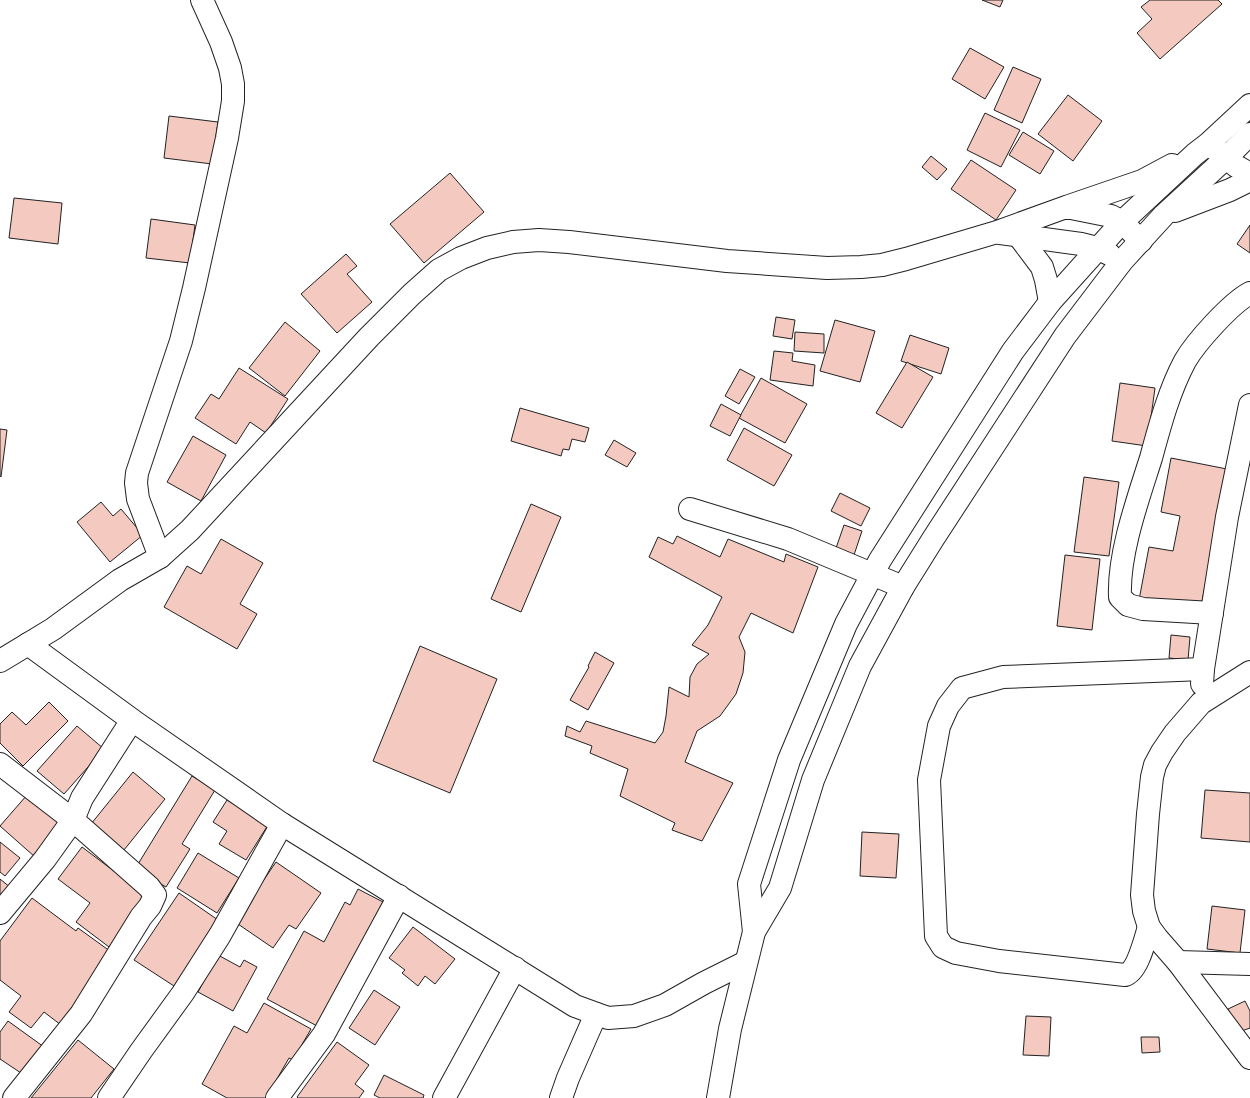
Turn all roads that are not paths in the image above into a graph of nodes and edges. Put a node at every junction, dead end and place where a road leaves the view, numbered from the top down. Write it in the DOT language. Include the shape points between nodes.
graph roads {
  1 [pos="202,0"];
  2 [pos="1250,105"];
  3 [pos="1229,125"];
  4 [pos="1249,135"];
  5 [pos="1202,149"];
  6 [pos="1226,158"];
  7 [pos="1250,174"];
  8 [pos="1250,180"];
  9 [pos="1066,207"];
  10 [pos="1164,215"];
  11 [pos="1122,222"];
  12 [pos="997,232"];
  13 [pos="1018,235"];
  14 [pos="1141,241"];
  15 [pos="1098,248"];
  16 [pos="1122,261"];
  17 [pos="1250,294"];
  18 [pos="1050,302"];
  19 [pos="1250,405"];
  20 [pos="690,509"];
  21 [pos="160,557"];
  22 [pos="873,575"];
  23 [pos="903,587"];
  24 [pos="1212,613"];
  25 [pos="28,644"];
  26 [pos="0,661"];
  27 [pos="1203,669"];
  28 [pos="1250,672"];
  29 [pos="1201,703"];
  30 [pos="132,720"];
  31 [pos="0,764"];
  32 [pos="73,820"];
  33 [pos="282,824"];
  34 [pos="399,896"];
  35 [pos="0,913"];
  36 [pos="1149,927"];
  37 [pos="754,932"];
  38 [pos="746,962"];
  39 [pos="1178,962"];
  40 [pos="1250,964"];
  41 [pos="515,968"];
  42 [pos="596,1014"];
  43 [pos="1250,1058"];
  44 [pos="721,1097"];
  45 [pos="14,1098"];
  46 [pos="109,1098"];
  47 [pos="278,1098"];
  48 [pos="444,1098"];
  49 [pos="561,1098"];
  1 -- 21 [label="street" via="230,68 233,101 181,341 137,473 138,499"];
  2 -- 3 [label="street"];
  3 -- 4 [label="street"];
  3 -- 5 [label="street"];
  4 -- 6 [label="street"];
  5 -- 6 [label="street"];
  5 -- 9 [label="street" via="1142,181"];
  5 -- 11 [label="street"];
  6 -- 7 [label="street"];
  6 -- 10 [label="street"];
  8 -- 10 [label="street"];
  9 -- 11 [label="street" via="1104,214"];
  9 -- 12 [label="street"];
  10 -- 14 [label="street"];
  11 -- 14 [label="street"];
  11 -- 15 [label="street"];
  12 -- 13 [label="street"];
  12 -- 21 [label="street" via="906,260 861,267 827,268 727,261 539,240 507,243 461,258 439,270 369,337 196,524"];
  13 -- 15 [label="street"];
  13 -- 18 [label="street" via="1042,267"];
  14 -- 16 [label="street"];
  15 -- 16 [label="street"];
  15 -- 18 [label="street"];
  16 -- 23 [label="street" via="1065,336"];
  17 -- 24 [label="street" via="1235,303 1197,344 1180,372 1140,493 1124,551 1119,589 1120,597 1128,606"];
  18 -- 22 [label="street" via="1013,351 880,560"];
  19 -- 24 [label="street" via="1227,517"];
  20 -- 22 [label="street" via="788,539"];
  21 -- 25 [label="street" via="120,580"];
  22 -- 23 [label="street"];
  22 -- 37 [label="street" via="846,624 789,760 749,884"];
  23 -- 37 [label="street" via="860,666 813,780 780,888"];
  24 -- 27 [label="street"];
  25 -- 26 [label="street"];
  25 -- 30 [label="street"];
  27 -- 29 [label="street"];
  27 -- 36 [label="street" via="1003,677 962,688 948,706 939,726 929,780 936,936 943,947 956,953 999,961 1125,975 1136,965"];
  28 -- 29 [label="street"];
  29 -- 36 [label="street" via="1162,752 1152,777 1142,895"];
  30 -- 32 [label="street" via="82,798"];
  30 -- 33 [label="street"];
  31 -- 32 [label="street"];
  32 -- 35 [label="street" via="45,859"];
  32 -- 45 [label="street" via="155,895 81,1014"];
  33 -- 34 [label="street"];
  33 -- 46 [label="street" via="220,935 183,993"];
  34 -- 41 [label="street"];
  34 -- 47 [label="street" via="324,1034"];
  36 -- 39 [label="street"];
  37 -- 38 [label="street"];
  38 -- 42 [label="street" via="665,1005 634,1016 608,1018"];
  38 -- 44 [label="street" via="730,1029"];
  39 -- 40 [label="street"];
  39 -- 43 [label="street"];
  41 -- 42 [label="street" via="574,1006"];
  41 -- 48 [label="street"];
  42 -- 49 [label="street"];
}
